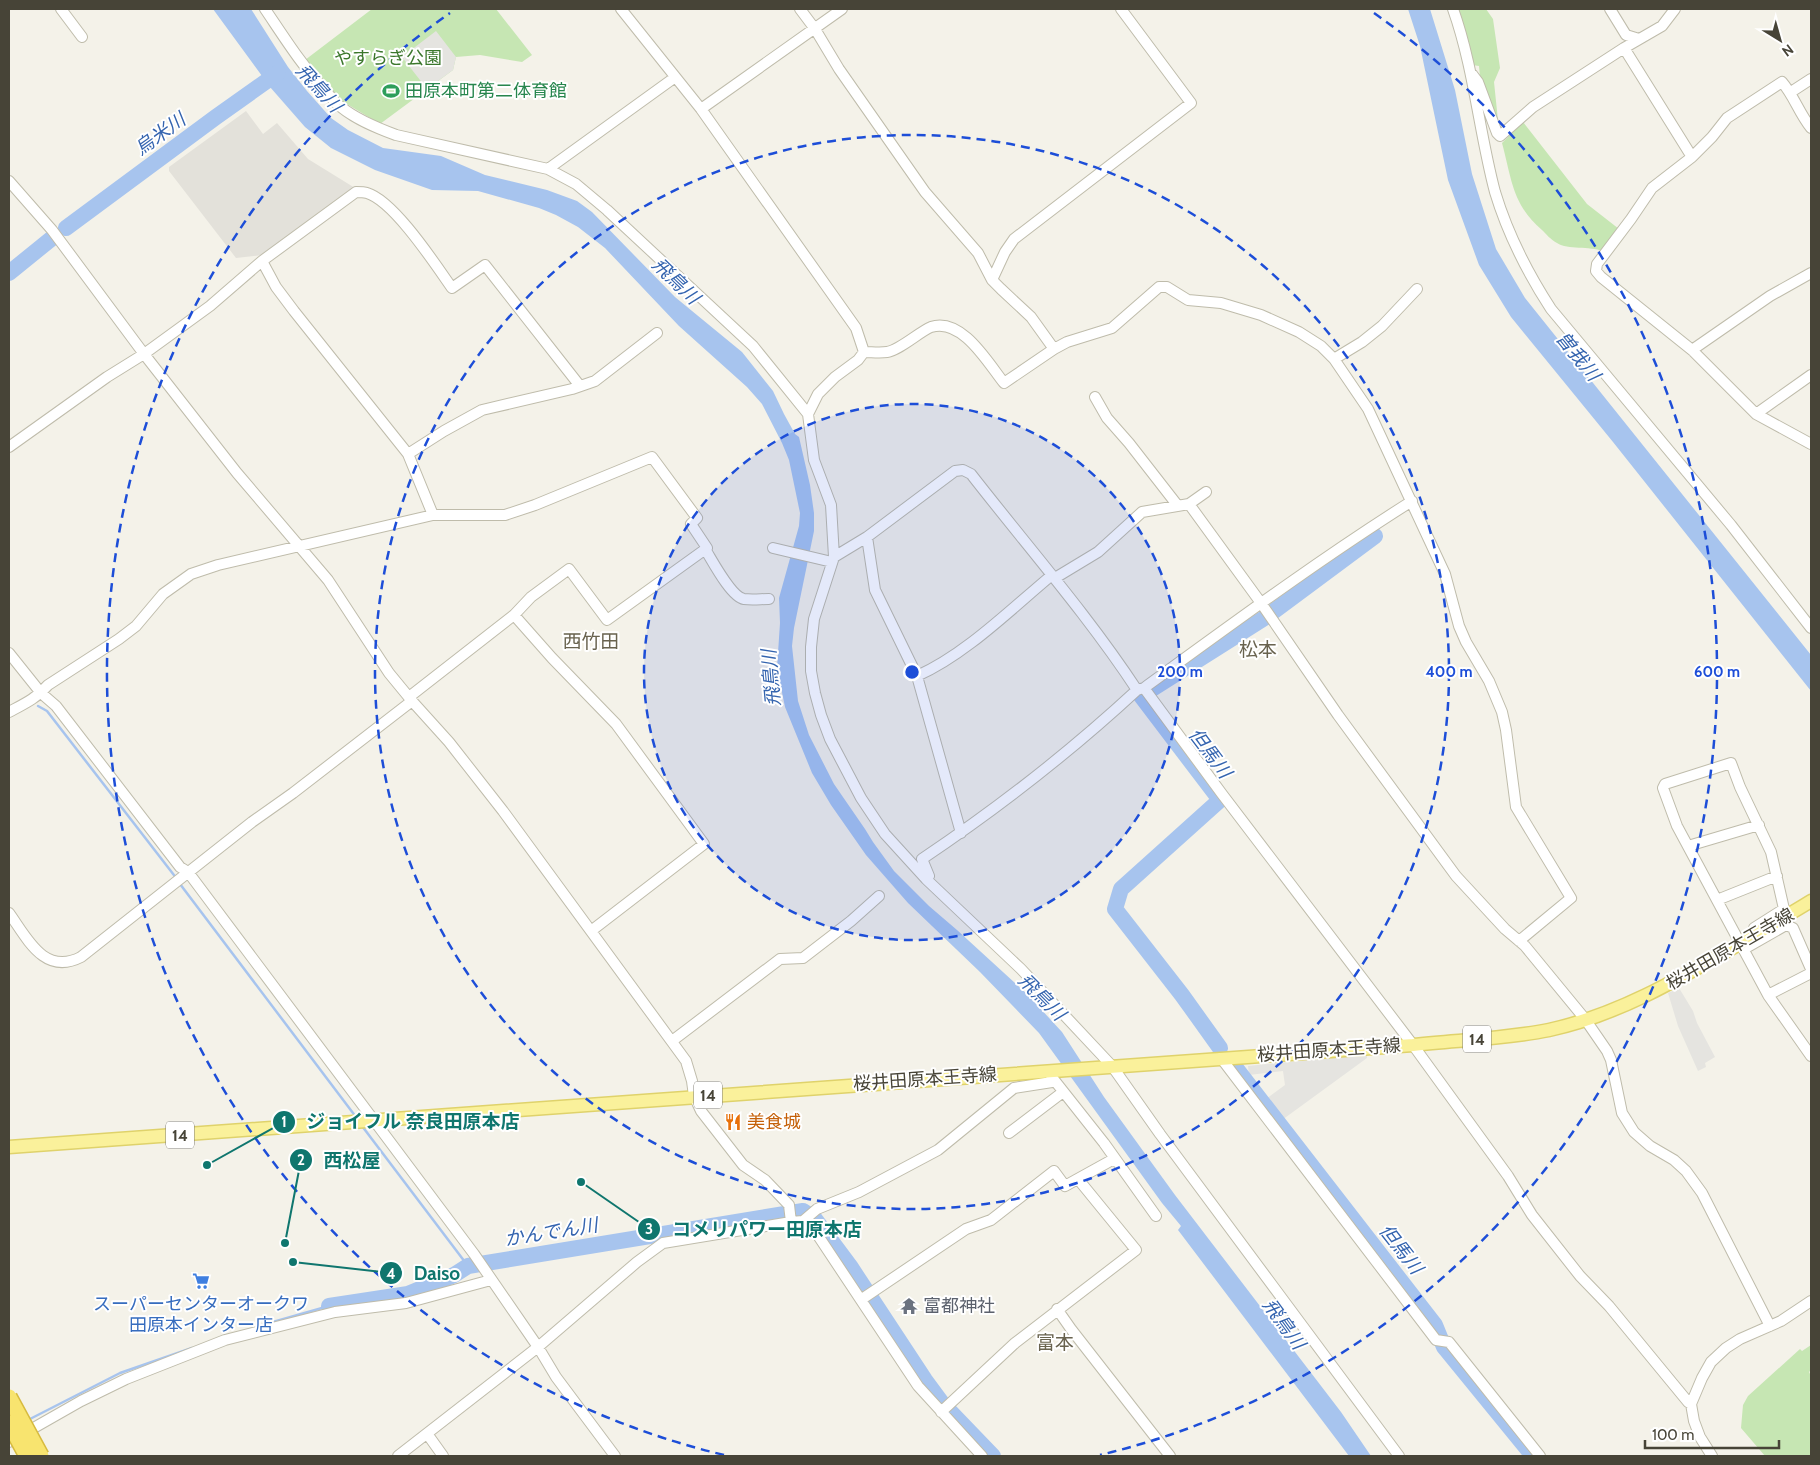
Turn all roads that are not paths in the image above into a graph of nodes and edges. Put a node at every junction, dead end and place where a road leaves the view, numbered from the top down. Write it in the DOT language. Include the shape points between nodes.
graph roads {
  1 [pos="60,9"];
  2 [pos="265,9"];
  3 [pos="621,9"];
  4 [pos="800,9"];
  5 [pos="842,9"];
  6 [pos="1453,9"];
  7 [pos="1610,9"];
  8 [pos="1675,9"];
  9 [pos="1127,10"];
  10 [pos="815,29"];
  11 [pos="82,37"];
  12 [pos="1639,39"];
  13 [pos="1624,48"];
  14 [pos="1469,71"];
  15 [pos="674,78"];
  16 [pos="1811,79"];
  17 [pos="1790,92"];
  18 [pos="700,109"];
  19 [pos="1811,128"];
  20 [pos="1692,157"];
  21 [pos="548,169"];
  22 [pos="9,180"];
  23 [pos="262,260"];
  24 [pos="1811,274"];
  25 [pos="992,280"];
  26 [pos="1416,288"];
  27 [pos="657,333"];
  28 [pos="1054,349"];
  29 [pos="1692,350"];
  30 [pos="864,352"];
  31 [pos="144,354"];
  32 [pos="1334,359"];
  33 [pos="1811,375"];
  34 [pos="580,386"];
  35 [pos="1095,397"];
  36 [pos="808,414"];
  37 [pos="1756,414"];
  38 [pos="1811,444"];
  39 [pos="9,447"];
  40 [pos="408,454"];
  41 [pos="1206,492"];
  42 [pos="1412,501"];
  43 [pos="1190,504"];
  44 [pos="1178,506"];
  45 [pos="434,515"];
  46 [pos="867,537"];
  47 [pos="300,545"];
  48 [pos="705,549"];
  49 [pos="776,549"];
  50 [pos="833,560"];
  51 [pos="1054,576"];
  52 [pos="769,599"];
  53 [pos="1261,603"];
  54 [pos="514,615"];
  55 [pos="1811,628"];
  56 [pos="9,653"];
  57 [pos="916,676"];
  58 [pos="1141,689"];
  59 [pos="41,693"];
  60 [pos="411,699"];
  61 [pos="9,712"];
  62 [pos="1759,825"];
  63 [pos="961,833"];
  64 [pos="1688,846"];
  65 [pos="186,874"];
  66 [pos="1777,876"];
  67 [pos="926,880"];
  68 [pos="879,896"];
  69 [pos="1717,900"];
  70 [pos="1811,901"];
  71 [pos="9,913"];
  72 [pos="591,931"];
  73 [pos="1519,941"];
  74 [pos="1742,946"];
  75 [pos="1811,971"];
  76 [pos="1768,995"];
  77 [pos="1584,1019"];
  78 [pos="1811,1037"];
  79 [pos="672,1041"];
  80 [pos="1802,1043"];
  81 [pos="1413,1045"];
  82 [pos="1811,1056"];
  83 [pos="1222,1058"];
  84 [pos="1112,1066"];
  85 [pos="1050,1074"];
  86 [pos="1063,1092"];
  87 [pos="694,1096"];
  88 [pos="371,1121"];
  89 [pos="1009,1133"];
  90 [pos="9,1147"];
  91 [pos="1116,1160"];
  92 [pos="1078,1179"];
  93 [pos="1156,1216"];
  94 [pos="803,1221"];
  95 [pos="791,1222"];
  96 [pos="492,1280"];
  97 [pos="862,1299"];
  98 [pos="1811,1301"];
  99 [pos="1058,1309"];
  100 [pos="1770,1326"];
  101 [pos="538,1347"];
  102 [pos="9,1397"];
  103 [pos="1692,1404"];
  104 [pos="941,1412"];
  105 [pos="9,1423"];
  106 [pos="428,1435"];
  107 [pos="9,1442"];
  108 [pos="27,1456"];
  109 [pos="41,1456"];
  110 [pos="398,1456"];
  111 [pos="443,1456"];
  112 [pos="615,1456"];
  113 [pos="982,1456"];
  114 [pos="1170,1456"];
  115 [pos="1398,1456"];
  116 [pos="1540,1456"];
  117 [pos="1712,1456"];
  1 -- 11 [label="street"];
  2 -- 21 [label="street" via="317,82 340,107 359,119 396,135"];
  3 -- 15 [label="street"];
  4 -- 10 [label="street"];
  5 -- 10 [label="street"];
  6 -- 14 [label="street"];
  7 -- 12 [label="street" via="1626,35"];
  8 -- 12 [label="street" via="1662,26"];
  9 -- 25 [label="street" via="1191,103 1014,239"];
  10 -- 18 [label="street"];
  10 -- 25 [label="street" via="925,192 978,253"];
  12 -- 13 [label="street"];
  13 -- 14 [label="street" via="1533,107 1500,136 1478,82"];
  13 -- 20 [label="street"];
  14 -- 55 [label="street" via="1496,192 1511,238 1528,272 1551,309 1731,525"];
  15 -- 18 [label="street"];
  15 -- 21 [label="street"];
  16 -- 17 [label="street"];
  17 -- 19 [label="street" via="1801,116"];
  17 -- 20 [label="street" via="1782,82 1772,87 1727,118"];
  18 -- 30 [label="street" via="856,328"];
  20 -- 29 [label="street" via="1652,188 1597,264 1596,271"];
  21 -- 36 [label="street" via="576,184 607,210 753,346"];
  22 -- 31 [label="street" via="52,230"];
  23 -- 31 [label="street" via="210,306"];
  23 -- 34 [label="street" via="352,194 367,193 381,201 411,232 452,288 485,265"];
  23 -- 40 [label="street" via="294,311"];
  24 -- 29 [label="street" via="1770,296"];
  25 -- 28 [label="street" via="1031,317"];
  26 -- 32 [label="street" via="1382,326"];
  27 -- 34 [label="street" via="595,381"];
  28 -- 30 [label="street" via="1004,383 967,337 942,326 931,327 888,352"];
  28 -- 32 [label="street" via="1112,328 1159,287 1167,287 1188,300 1220,303 1261,315 1299,332"];
  29 -- 37 [label="street"];
  30 -- 36 [label="street" via="818,394"];
  31 -- 39 [label="street"];
  31 -- 47 [label="street" via="237,473"];
  32 -- 42 [label="street" via="1368,409"];
  33 -- 37 [label="street"];
  34 -- 40 [label="street" via="482,410"];
  35 -- 44 [label="street" via="1107,418"];
  36 -- 50 [label="street" via="814,460 831,505"];
  37 -- 38 [label="street"];
  40 -- 45 [label="street"];
  41 -- 43 [label="street"];
  42 -- 53 [label="street"];
  42 -- 73 [label="street" via="1445,574 1462,634 1489,681 1502,712 1516,807 1571,898"];
  43 -- 44 [label="street"];
  43 -- 53 [label="street"];
  44 -- 51 [label="street" via="1142,512 1098,552"];
  45 -- 47 [label="street"];
  45 -- 48 [label="street" via="505,515 652,457 697,518 691,524"];
  46 -- 50 [label="street"];
  46 -- 51 [label="street" via="955,471 962,470 971,474"];
  46 -- 57 [label="street" via="875,590"];
  47 -- 59 [label="street" via="191,574 163,594 136,626 48,685"];
  47 -- 60 [label="street"];
  48 -- 52 [label="street" via="739,597"];
  48 -- 54 [label="street" via="607,620 569,569 531,597"];
  49 -- 50 [label="street"];
  50 -- 67 [label="street" via="814,619 810,647 811,671 821,716 861,798 885,834"];
  51 -- 57 [label="street" via="961,650 937,667"];
  51 -- 58 [label="street"];
  53 -- 58 [label="street"];
  53 -- 73 [label="street" via="1456,876"];
  54 -- 60 [label="street"];
  54 -- 72 [label="street" via="616,724 704,844"];
  56 -- 59 [label="street"];
  57 -- 63 [label="street"];
  58 -- 63 [label="street" via="1054,763"];
  58 -- 81 [label="street"];
  59 -- 61 [label="street"];
  59 -- 65 [label="street" via="56,706"];
  60 -- 65 [label="street"];
  60 -- 72 [label="street" via="450,742"];
  62 -- 64 [label="street"];
  62 -- 64 [label="street" via="1731,763 1665,784 1663,788 1677,826"];
  62 -- 66 [label="street"];
  63 -- 67 [label="street" via="922,859 930,876"];
  64 -- 69 [label="street"];
  65 -- 71 [label="street" via="80,957 65,963 51,961 38,952"];
  65 -- 88 [label="street"];
  66 -- 69 [label="street"];
  66 -- 74 [label="street" via="1784,909 1742,935"];
  67 -- 84 [label="street" via="1021,969"];
  68 -- 79 [label="street" via="803,958 780,959"];
  69 -- 74 [label="street"];
  70 -- 74 [label="main road, 桜井田原本王寺線 / 14"];
  72 -- 79 [label="street"];
  73 -- 77 [label="street"];
  74 -- 75 [label="street" via="1786,925 1793,928"];
  74 -- 76 [label="street"];
  74 -- 77 [label="main road, 桜井田原本王寺線 / 14" via="1651,993"];
  75 -- 76 [label="street"];
  76 -- 80 [label="street"];
  77 -- 81 [label="main road, 桜井田原本王寺線 / 14" via="1540,1031"];
  77 -- 100 [label="street" via="1609,1056 1626,1119 1634,1132 1650,1146 1686,1171 1702,1193"];
  78 -- 80 [label="street"];
  79 -- 87 [label="street" via="686,1061"];
  80 -- 82 [label="street"];
  81 -- 83 [label="main road, 桜井田原本王寺線 / 14"];
  81 -- 103 [label="street" via="1508,1176 1541,1228"];
  83 -- 84 [label="main road, 桜井田原本王寺線 / 14"];
  83 -- 116 [label="street" via="1436,1340 1449,1342"];
  84 -- 85 [label="main road, 桜井田原本王寺線 / 14"];
  84 -- 115 [label="street"];
  85 -- 86 [label="street"];
  85 -- 87 [label="main road, 桜井田原本王寺線 / 14"];
  85 -- 94 [label="street" via="1014,1088 938,1150 859,1192 817,1209"];
  86 -- 89 [label="street"];
  86 -- 91 [label="street"];
  87 -- 88 [label="main road, 桜井田原本王寺線 / 14"];
  87 -- 95 [label="street" via="701,1111 743,1165 765,1180 789,1206"];
  88 -- 90 [label="main road, 桜井田原本王寺線 / 14"];
  88 -- 96 [label="street"];
  91 -- 92 [label="street"];
  91 -- 93 [label="street"];
  92 -- 97 [label="street" via="1065,1186 1054,1171 991,1220 966,1229"];
  92 -- 99 [label="street" via="1136,1250"];
  94 -- 95 [label="street"];
  94 -- 97 [label="street" via="817,1234"];
  95 -- 101 [label="street" via="663,1243"];
  96 -- 101 [label="street"];
  96 -- 107 [label="street" via="406,1303 335,1312 225,1340 81,1401"];
  97 -- 104 [label="street" via="918,1386"];
  98 -- 100 [label="street"];
  99 -- 104 [label="street" via="1015,1343"];
  99 -- 114 [label="street"];
  100 -- 103 [label="street" via="1740,1339 1710,1362"];
  101 -- 106 [label="street"];
  101 -- 112 [label="street" via="556,1377"];
  102 -- 109 [label="highway, bridge"];
  103 -- 117 [label="street" via="1694,1421"];
  104 -- 113 [label="street"];
  105 -- 108 [label="highway, bridge"];
  106 -- 110 [label="street"];
  106 -- 111 [label="street"];
}
